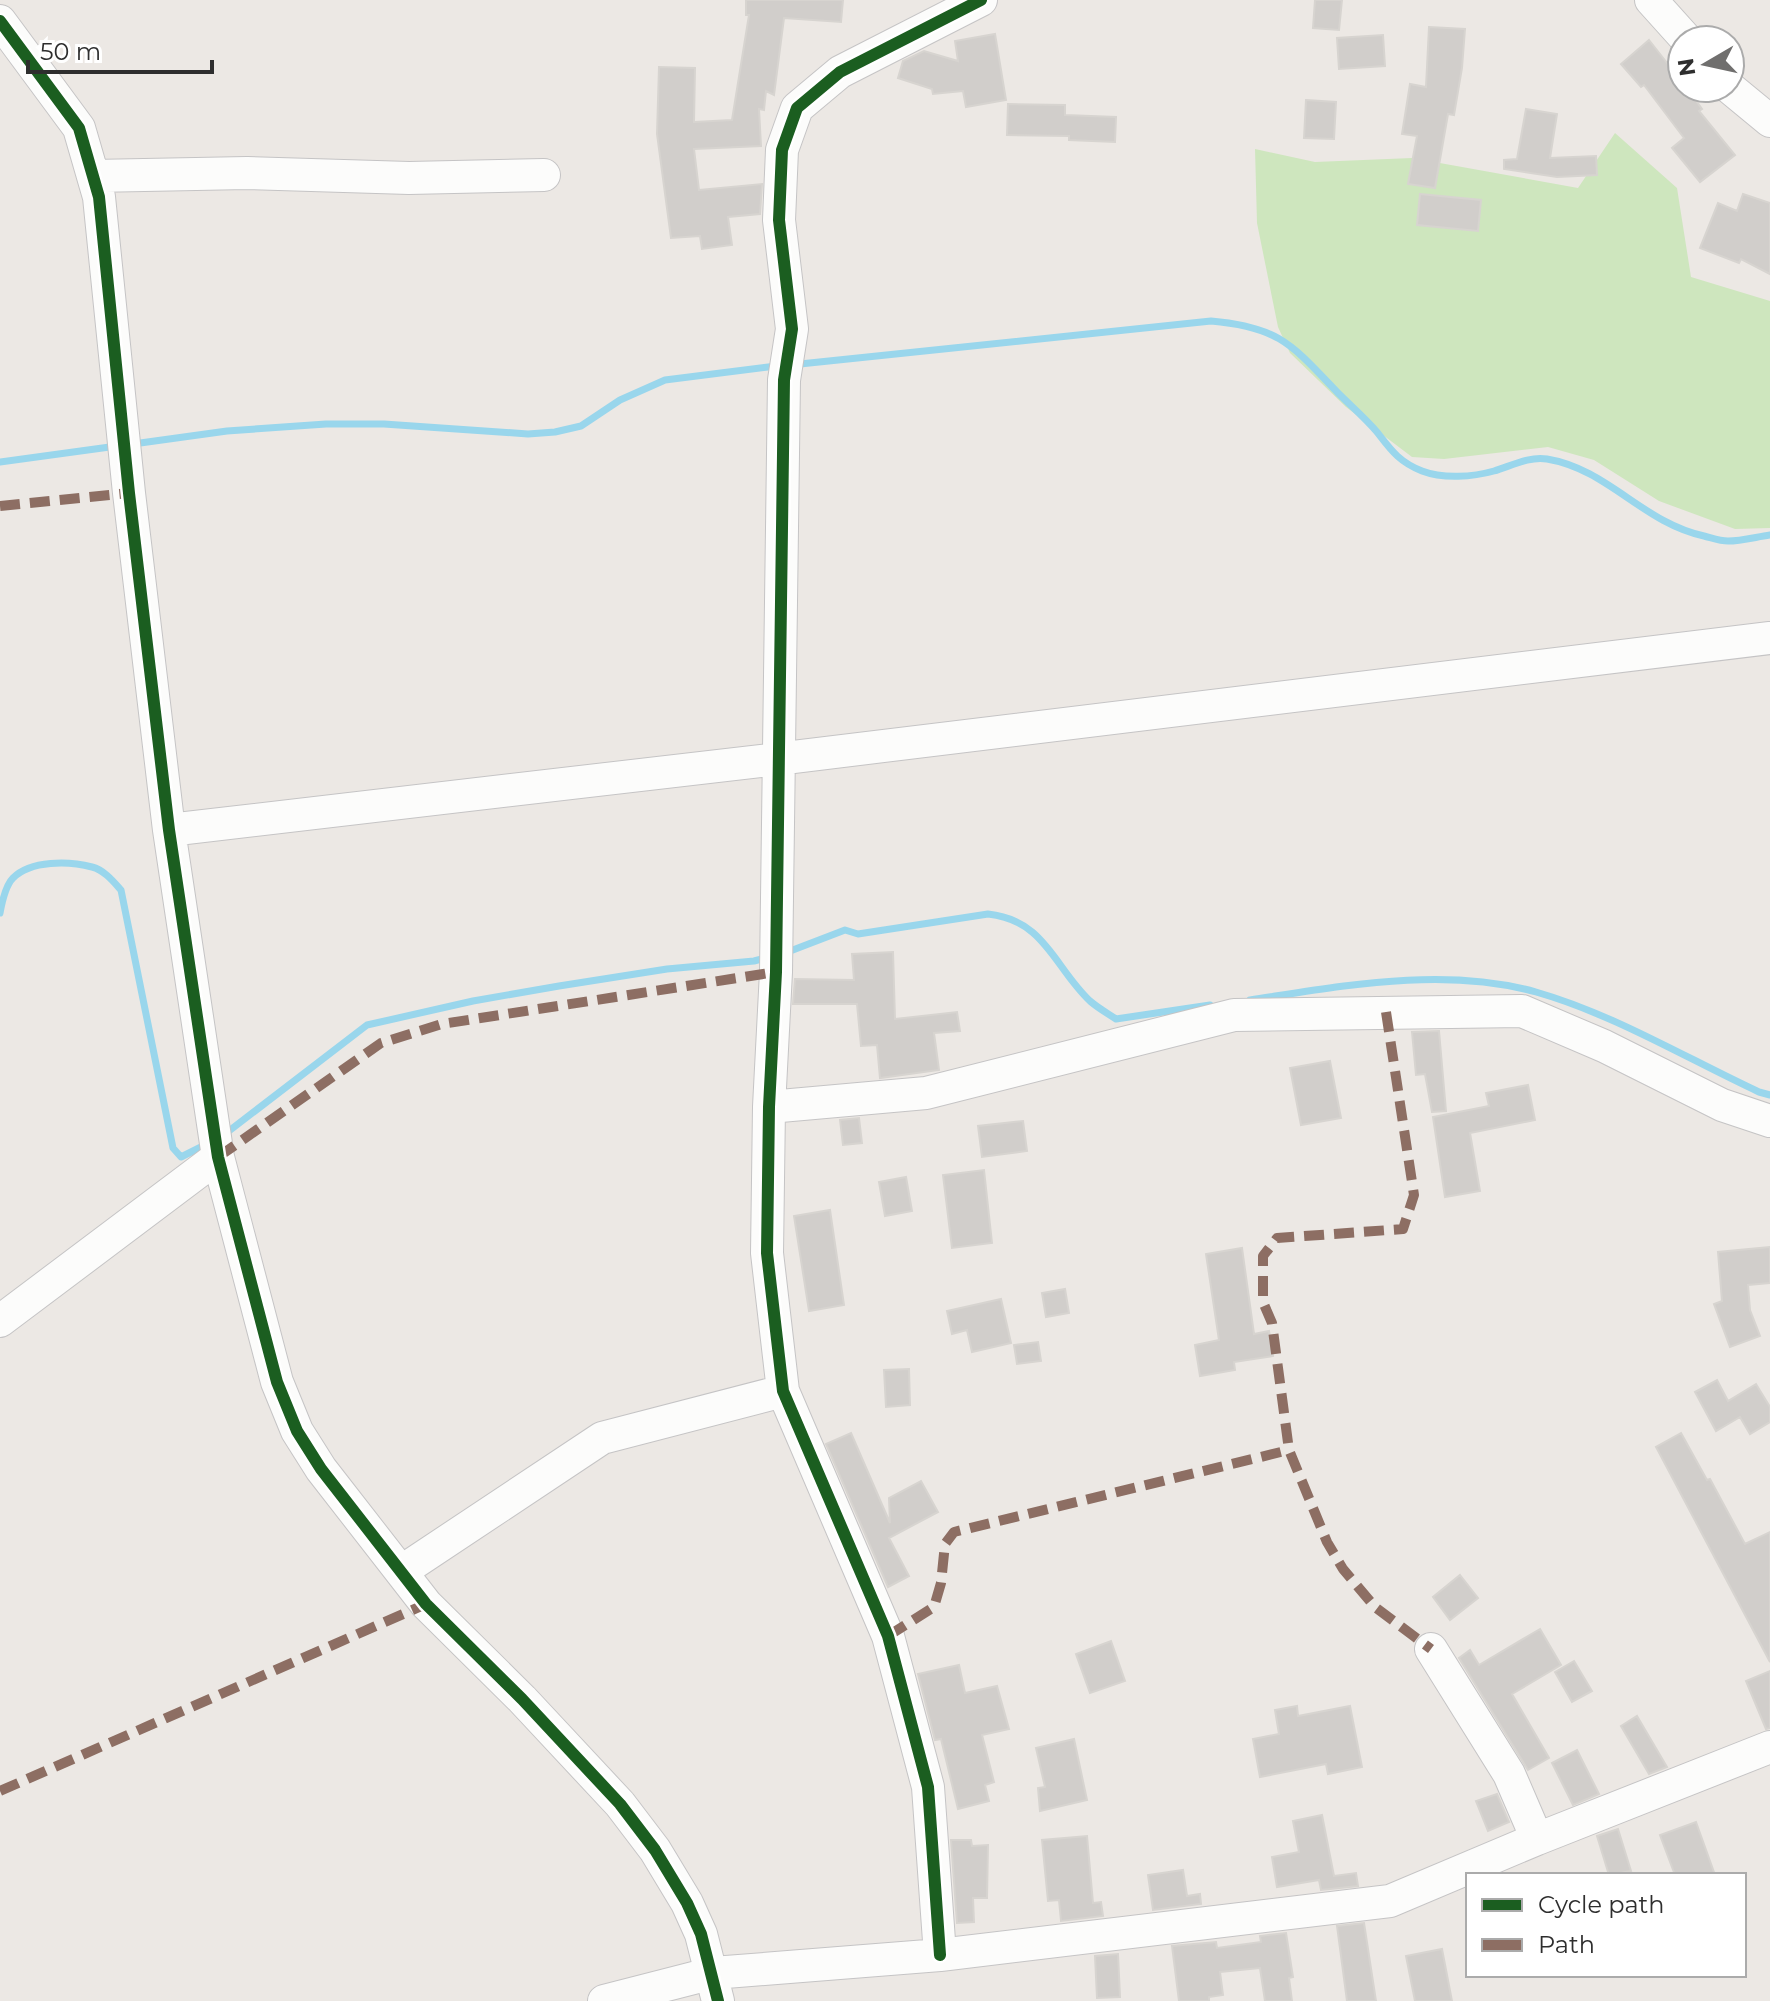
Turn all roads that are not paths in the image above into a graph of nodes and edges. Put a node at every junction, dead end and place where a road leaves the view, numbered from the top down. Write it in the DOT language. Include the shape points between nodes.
graph roads {
  1 [pos="981,0"];
  2 [pos="1651,0"];
  3 [pos="0,21"];
  4 [pos="1673,24"];
  5 [pos="1746,101"];
  6 [pos="1770,121"];
  7 [pos="544,175"];
  8 [pos="93,176"];
  9 [pos="1770,638"];
  10 [pos="777,759"];
  11 [pos="169,830"];
  12 [pos="769,1107"];
  13 [pos="1770,1121"];
  14 [pos="218,1157"];
  15 [pos="0,1321"];
  16 [pos="783,1391"];
  17 [pos="402,1571"];
  18 [pos="1431,1649"];
  19 [pos="1770,1747"];
  20 [pos="1537,1839"];
  21 [pos="940,1955"];
  22 [pos="716,1987"];
  23 [pos="604,2001"];
  1 -- 10 [label="street" via="840,72 797,108 782,150 779,220 792,329 784,380"];
  2 -- 4 [label="street"];
  3 -- 8 [label="street" via="79,128"];
  5 -- 6 [label="street"];
  7 -- 8 [label="street"];
  8 -- 11 [label="street"];
  9 -- 10 [label="street"];
  10 -- 11 [label="street"];
  10 -- 12 [label="street"];
  11 -- 14 [label="street"];
  12 -- 13 [label="street" via="926,1093 1234,1015 1522,1011 1722,1105"];
  12 -- 16 [label="street" via="767,1253"];
  14 -- 15 [label="street"];
  14 -- 17 [label="street" via="277,1382 297,1431"];
  16 -- 17 [label="street" via="602,1438"];
  16 -- 21 [label="street" via="892,1651 928,1787"];
  17 -- 22 [label="street" via="439,1618 620,1804 655,1850 701,1934"];
  18 -- 20 [label="street" via="1509,1774"];
  19 -- 20 [label="street"];
  20 -- 21 [label="street" via="1390,1901"];
  21 -- 22 [label="street"];
  22 -- 23 [label="street"];
}
